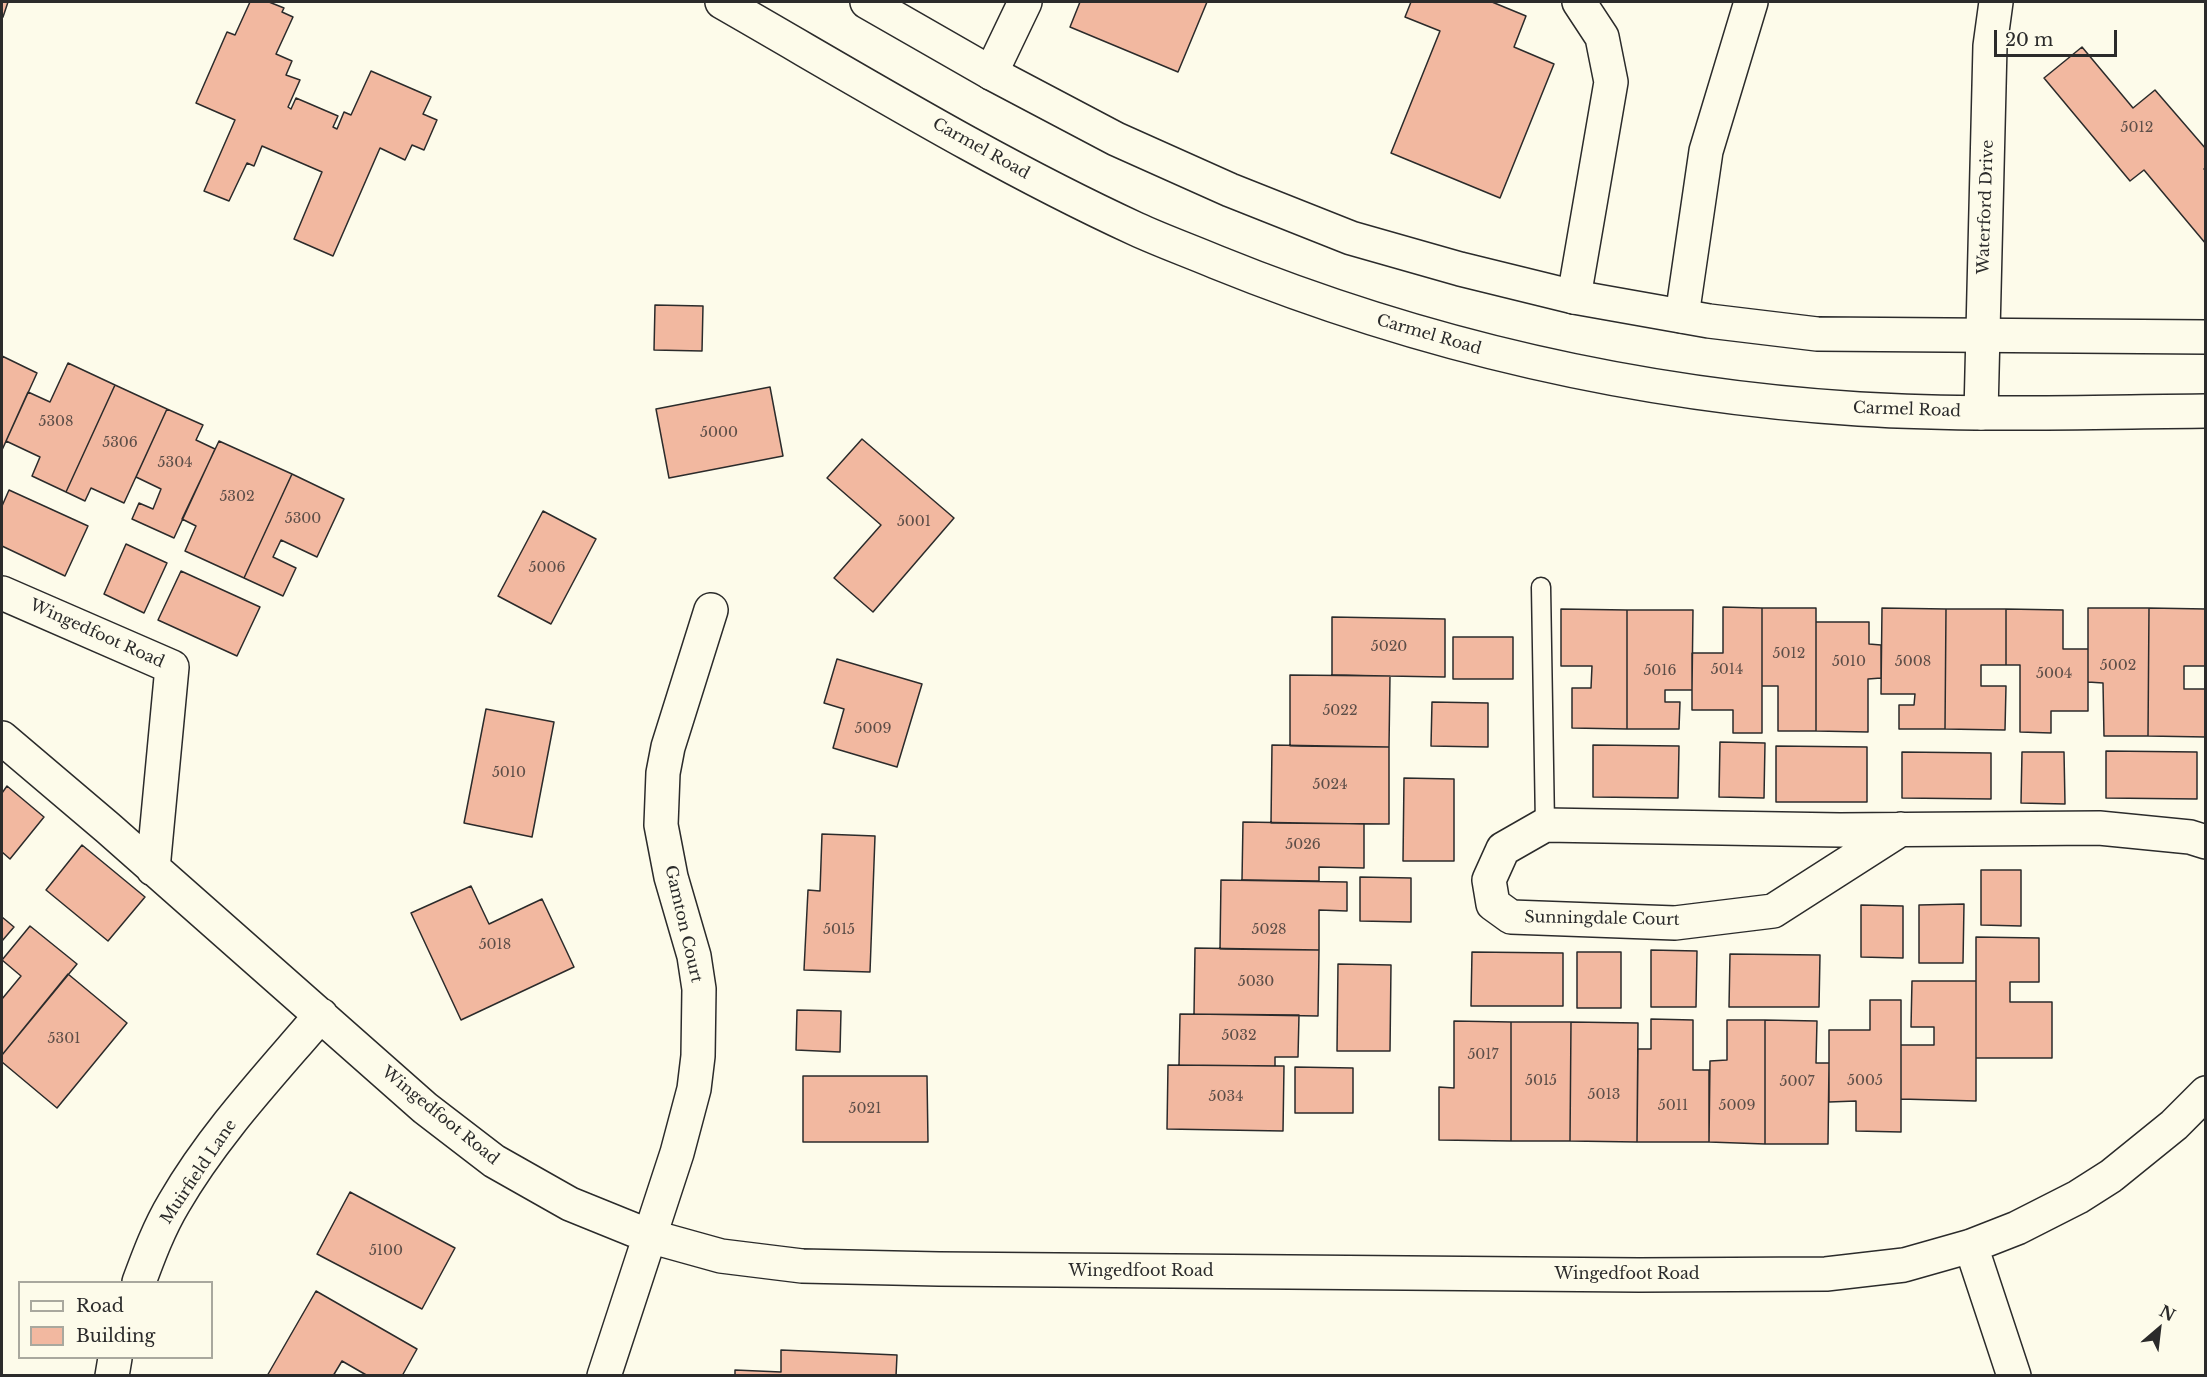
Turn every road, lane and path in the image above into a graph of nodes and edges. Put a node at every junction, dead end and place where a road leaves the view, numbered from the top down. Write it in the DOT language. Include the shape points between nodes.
graph roads {
  1 [pos="722,2"];
  2 [pos="867,2"];
  3 [pos="1025,2"];
  4 [pos="1579,2"];
  5 [pos="1751,2"];
  6 [pos="1996,2"];
  7 [pos="991,73"];
  8 [pos="1574,297"];
  9 [pos="1682,316"];
  10 [pos="1983,337"];
  11 [pos="2205,337"];
  12 [pos="2205,411"];
  13 [pos="1981,413"];
  14 [pos="1541,587"];
  15 [pos="2,593"];
  16 [pos="711,610"];
  17 [pos="2,738"];
  18 [pos="1545,825"];
  19 [pos="1901,830"];
  20 [pos="2205,842"];
  21 [pos="153,869"];
  22 [pos="321,1015"];
  23 [pos="2205,1093"];
  24 [pos="650,1236"];
  25 [pos="1971,1246"];
  26 [pos="139,1281"];
  27 [pos="115,1359"];
  28 [pos="112,1376"];
  29 [pos="604,1376"];
  30 [pos="2014,1376"];
  1 -- 13 [label="street, Carmel Road" via="1005,163 1138,230 1273,285 1371,319 1498,355 1616,380 1737,398 1848,408"];
  2 -- 7 [label="street"];
  3 -- 7 [label="street"];
  4 -- 8 [label="street" via="1602,37 1611,82"];
  5 -- 9 [label="street" via="1706,151"];
  6 -- 10 [label="street, Waterford Drive" via="1990,46"];
  7 -- 8 [label="street" via="1116,139 1340,233 1460,269"];
  8 -- 9 [label="street"];
  9 -- 10 [label="street" via="1817,334"];
  10 -- 11 [label="street"];
  10 -- 13 [label="street, Waterford Drive"];
  12 -- 13 [label="street, Carmel Road"];
  14 -- 18 [label="lane"];
  15 -- 21 [label="street, Wingedfoot Road" via="172,667"];
  16 -- 24 [label="street, Gamton Court" via="663,773 662,825 699,989 698,1056 694,1089"];
  17 -- 21 [label="street, Wingedfoot Road"];
  18 -- 19 [label="street"];
  18 -- 19 [label="street, Sunningdale Court" via="1503,849 1489,880 1493,904 1510,917 1675,923 1773,911"];
  19 -- 20 [label="street" via="2099,828"];
  21 -- 22 [label="street, Wingedfoot Road"];
  22 -- 24 [label="street, Wingedfoot Road" via="425,1108 494,1161 570,1204"];
  22 -- 26 [label="street, Muirfield Lane" via="219,1135 174,1203"];
  23 -- 25 [label="street, Wingedfoot Road" via="2174,1125 2111,1176 2017,1228"];
  24 -- 25 [label="street, Wingedfoot Road" via="721,1256 802,1266 1639,1275 1826,1274 1904,1265"];
  24 -- 29 [label="street, Gamton Court"];
  25 -- 30 [label="street"];
  27 -- 28 [label="street"];
}
